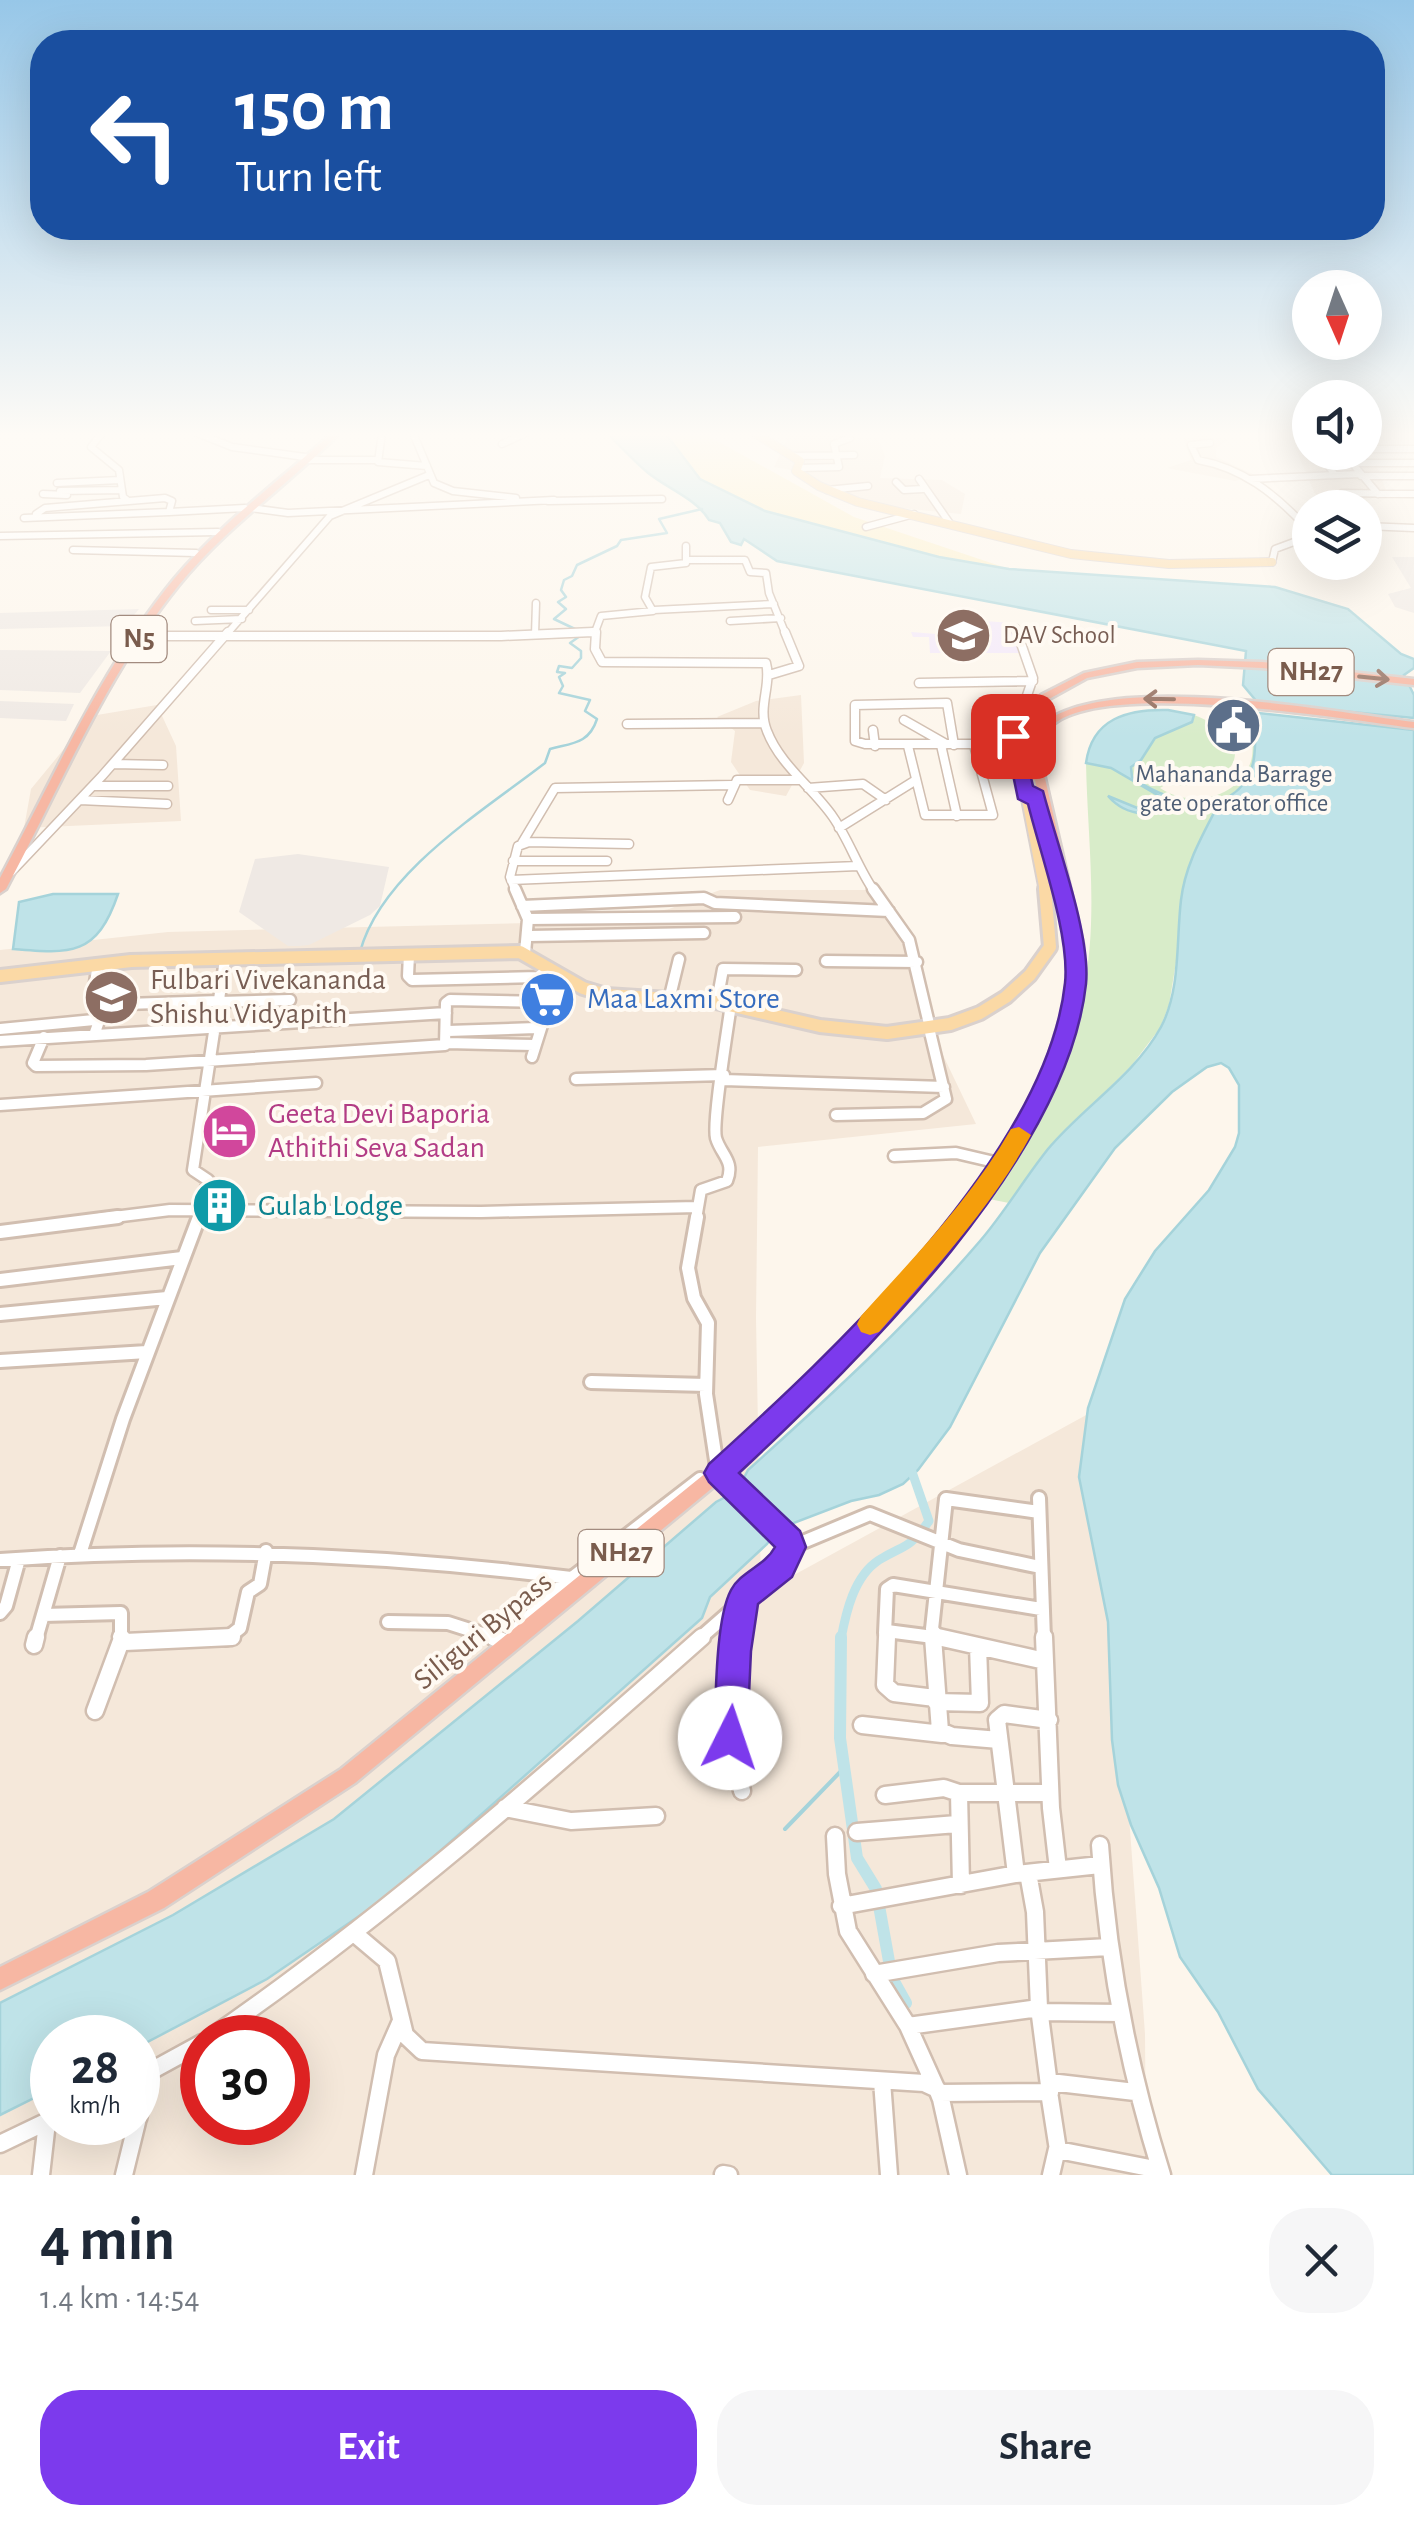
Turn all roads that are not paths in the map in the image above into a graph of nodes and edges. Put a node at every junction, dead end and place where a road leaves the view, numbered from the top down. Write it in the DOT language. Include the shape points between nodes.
graph roads {
  1 [pos="82,534"];
  2 [pos="215,534"];
  3 [pos="222,534"];
  4 [pos="318,534"];
  5 [pos="999,534"];
  6 [pos="0,536"];
  7 [pos="1292,543"];
  8 [pos="686,546"];
  9 [pos="74,550"];
  10 [pos="196,553"];
  11 [pos="687,560"];
  12 [pos="1272,562"];
  13 [pos="536,602"];
  14 [pos="774,604"];
  15 [pos="604,605"];
  16 [pos="211,610"];
  17 [pos="250,610"];
  18 [pos="654,610"];
  19 [pos="606,615"];
  20 [pos="781,618"];
  21 [pos="242,619"];
  22 [pos="195,621"];
  23 [pos="730,621"];
  24 [pos="1016,628"];
  25 [pos="596,632"];
  26 [pos="228,635"];
  27 [pos="536,635"];
  28 [pos="141,636"];
  29 [pos="770,675"];
  30 [pos="1033,681"];
  31 [pos="1414,682"];
  32 [pos="918,683"];
  33 [pos="904,720"];
  34 [pos="764,723"];
  35 [pos="627,724"];
  36 [pos="1414,725"];
  37 [pos="873,730"];
  38 [pos="1014,744"];
  39 [pos="947,745"];
  40 [pos="974,745"];
  41 [pos="875,746"];
  42 [pos="908,746"];
  43 [pos="113,764"];
  44 [pos="163,765"];
  45 [pos="800,780"];
  46 [pos="916,780"];
  47 [pos="732,785"];
  48 [pos="93,786"];
  49 [pos="168,786"];
  50 [pos="808,788"];
  51 [pos="1030,795"];
  52 [pos="80,800"];
  53 [pos="728,800"];
  54 [pos="886,800"];
  55 [pos="167,804"];
  56 [pos="956,816"];
  57 [pos="838,828"];
  58 [pos="522,844"];
  59 [pos="629,844"];
  60 [pos="607,860"];
  61 [pos="513,861"];
  62 [pos="858,866"];
  63 [pos="3,873"];
  64 [pos="511,880"];
  65 [pos="0,889"];
  66 [pos="522,906"];
  67 [pos="889,911"];
  68 [pos="735,916"];
  69 [pos="528,919"];
  70 [pos="704,933"];
  71 [pos="529,936"];
  72 [pos="525,953"];
  73 [pos="409,954"];
  74 [pos="679,959"];
  75 [pos="225,960"];
  76 [pos="826,961"];
  77 [pos="917,962"];
  78 [pos="105,964"];
  79 [pos="549,968"];
  80 [pos="796,970"];
  81 [pos="1076,970"];
  82 [pos="0,976"];
  83 [pos="108,977"];
  84 [pos="571,982"];
  85 [pos="670,996"];
  86 [pos="290,1000"];
  87 [pos="219,1002"];
  88 [pos="549,1002"];
  89 [pos="727,1002"];
  90 [pos="446,1013"];
  91 [pos="215,1027"];
  92 [pos="536,1028"];
  93 [pos="930,1028"];
  94 [pos="0,1029"];
  95 [pos="448,1030"];
  96 [pos="94,1035"];
  97 [pos="44,1037"];
  98 [pos="0,1041"];
  99 [pos="447,1044"];
  100 [pos="534,1044"];
  101 [pos="532,1058"];
  102 [pos="211,1061"];
  103 [pos="723,1078"];
  104 [pos="576,1079"];
  105 [pos="316,1084"];
  106 [pos="944,1087"];
  107 [pos="206,1092"];
  108 [pos="0,1105"];
  109 [pos="836,1115"];
  110 [pos="894,1156"];
  111 [pos="1004,1164"];
  112 [pos="696,1207"];
  113 [pos="201,1210"];
  114 [pos="0,1232"];
  115 [pos="182,1258"];
  116 [pos="0,1280"];
  117 [pos="167,1298"];
  118 [pos="0,1314"];
  119 [pos="148,1352"];
  120 [pos="0,1361"];
  121 [pos="591,1382"];
  122 [pos="706,1385"];
  123 [pos="718,1470"];
  124 [pos="938,1542"];
  125 [pos="790,1544"];
  126 [pos="266,1551"];
  127 [pos="80,1554"];
  128 [pos="60,1556"];
  129 [pos="19,1559"];
  130 [pos="0,1560"];
  131 [pos="1040,1567"];
  132 [pos="572,1578"];
  133 [pos="935,1591"];
  134 [pos="744,1596"];
  135 [pos="1042,1609"];
  136 [pos="0,1613"];
  137 [pos="44,1615"];
  138 [pos="388,1622"];
  139 [pos="885,1633"];
  140 [pos="933,1635"];
  141 [pos="121,1640"];
  142 [pos="34,1645"];
  143 [pos="978,1646"];
  144 [pos="499,1649"];
  145 [pos="1044,1660"];
  146 [pos="935,1700"];
  147 [pos="980,1703"];
  148 [pos="95,1711"];
  149 [pos="998,1716"];
  150 [pos="1049,1720"];
  151 [pos="862,1725"];
  152 [pos="943,1734"];
  153 [pos="1000,1740"];
  154 [pos="742,1791"];
  155 [pos="959,1793"];
  156 [pos="1007,1793"];
  157 [pos="1050,1794"];
  158 [pos="885,1795"];
  159 [pos="505,1808"];
  160 [pos="656,1816"];
  161 [pos="957,1824"];
  162 [pos="857,1832"];
  163 [pos="835,1836"];
  164 [pos="1100,1845"];
  165 [pos="1100,1865"];
  166 [pos="1058,1869"];
  167 [pos="1022,1874"];
  168 [pos="961,1885"];
  169 [pos="841,1906"];
  170 [pos="355,1934"];
  171 [pos="1110,1947"];
  172 [pos="1036,1951"];
  173 [pos="885,1972"];
  174 [pos="0,1979"];
  175 [pos="1039,2010"];
  176 [pos="1122,2013"];
  177 [pos="242,2015"];
  178 [pos="402,2020"];
  179 [pos="908,2026"];
  180 [pos="882,2081"];
  181 [pos="1050,2088"];
  182 [pos="938,2091"];
  183 [pos="1135,2092"];
  184 [pos="30,2130"];
  185 [pos="0,2144"];
  186 [pos="46,2145"];
  187 [pos="131,2145"];
  188 [pos="1056,2149"];
  189 [pos="1161,2173"];
  190 [pos="41,2175"];
  191 [pos="124,2175"];
  192 [pos="364,2175"];
  193 [pos="889,2175"];
  194 [pos="958,2175"];
  195 [pos="1051,2175"];
  1 -- 6 [label="street"];
  2 -- 10 [label="highway, N5"];
  3 -- 28 [label="highway, N5"];
  4 -- 17 [label="street"];
  5 -- 12 [label="main road" via="1085,556 1169,564"];
  7 -- 12 [label="street" via="1277,548"];
  8 -- 11 [label="street"];
  9 -- 10 [label="street"];
  10 -- 63 [label="highway, N5" via="110,671"];
  11 -- 14 [label="street" via="746,560 750,572 766,573"];
  11 -- 18 [label="street" via="651,567 644,597"];
  13 -- 27 [label="street"];
  14 -- 18 [label="street"];
  14 -- 20 [label="street"];
  15 -- 19 [label="street"];
  16 -- 17 [label="street"];
  17 -- 21 [label="street"];
  18 -- 19 [label="street"];
  19 -- 25 [label="street" via="598,617"];
  20 -- 23 [label="street"];
  20 -- 29 [label="street" via="799,667"];
  21 -- 22 [label="street"];
  21 -- 26 [label="street"];
  24 -- 30 [label="street"];
  25 -- 27 [label="street"];
  25 -- 29 [label="street" via="596,658 602,662 762,661"];
  26 -- 27 [label="street"];
  26 -- 28 [label="street"];
  26 -- 43 [label="street"];
  28 -- 63 [label="highway, N5"];
  29 -- 34 [label="street" via="762,698"];
  30 -- 32 [label="street"];
  30 -- 38 [label="street"];
  51 -- 31 [label="highway, NH27, one-way" via="1024,736 1040,703 1109,668 1207,662"];
  33 -- 39 [label="street"];
  34 -- 35 [label="street"];
  34 -- 45 [label="street"];
  36 -- 81 [label="highway, Siliguri Bypass / NH27, one-way" via="1170,699 1113,701 1056,718 1042,730 1036,760 1077,944"];
  37 -- 41 [label="street"];
  38 -- 40 [label="street"];
  38 -- 51 [label="street"];
  39 -- 40 [label="street"];
  39 -- 41 [label="street" via="946,704 857,704 856,743"];
  39 -- 42 [label="street"];
  39 -- 56 [label="street"];
  40 -- 56 [label="street" via="993,814"];
  41 -- 42 [label="street"];
  42 -- 46 [label="street"];
  43 -- 44 [label="street"];
  43 -- 48 [label="street"];
  45 -- 47 [label="street"];
  45 -- 50 [label="street"];
  46 -- 54 [label="street"];
  46 -- 56 [label="street" via="925,815"];
  47 -- 53 [label="street"];
  47 -- 58 [label="street" via="555,788"];
  48 -- 49 [label="street"];
  48 -- 52 [label="street"];
  50 -- 54 [label="street" via="861,784"];
  50 -- 57 [label="street"];
  51 -- 81 [label="highway, NH27"];
  51 -- 93 [label="main road" via="1050,947 1005,1002 960,1024"];
  52 -- 55 [label="street"];
  52 -- 63 [label="street"];
  54 -- 57 [label="street"];
  57 -- 62 [label="street"];
  58 -- 59 [label="street"];
  58 -- 61 [label="street"];
  60 -- 61 [label="street"];
  61 -- 64 [label="street"];
  62 -- 64 [label="street"];
  62 -- 67 [label="street"];
  63 -- 65 [label="highway, N5"];
  64 -- 66 [label="street"];
  66 -- 67 [label="street" via="704,898"];
  66 -- 69 [label="street"];
  67 -- 77 [label="street"];
  68 -- 69 [label="street"];
  69 -- 71 [label="street"];
  70 -- 71 [label="street"];
  71 -- 72 [label="street"];
  72 -- 73 [label="main road"];
  72 -- 79 [label="main road"];
  73 -- 75 [label="main road"];
  73 -- 79 [label="street" via="412,980 538,977"];
  74 -- 85 [label="street"];
  75 -- 78 [label="main road"];
  75 -- 87 [label="street"];
  76 -- 77 [label="street"];
  77 -- 93 [label="street"];
  78 -- 82 [label="main road"];
  78 -- 83 [label="street"];
  78 -- 87 [label="street" via="95,1005"];
  79 -- 84 [label="main road"];
  80 -- 89 [label="street" via="725,968"];
  81 -- 111 [label="highway, Siliguri Bypass / NH27" via="1059,1049"];
  84 -- 85 [label="main road" via="604,995"];
  84 -- 88 [label="street"];
  85 -- 89 [label="main road"];
  86 -- 87 [label="street"];
  87 -- 91 [label="street"];
  88 -- 90 [label="street" via="450,1000"];
  88 -- 92 [label="street"];
  89 -- 93 [label="main road" via="837,1028"];
  89 -- 103 [label="street"];
  90 -- 91 [label="street"];
  90 -- 95 [label="street"];
  91 -- 96 [label="street"];
  91 -- 102 [label="street"];
  92 -- 95 [label="street"];
  92 -- 100 [label="street"];
  93 -- 106 [label="street"];
  94 -- 96 [label="street" via="94,1020"];
  95 -- 99 [label="street"];
  96 -- 97 [label="street"];
  97 -- 98 [label="street"];
  97 -- 102 [label="street" via="33,1064 40,1067"];
  99 -- 100 [label="street"];
  99 -- 102 [label="street"];
  100 -- 101 [label="street"];
  102 -- 107 [label="street"];
  103 -- 104 [label="street"];
  103 -- 106 [label="street"];
  103 -- 112 [label="street" via="716,1141 728,1156 730,1175 702,1188"];
  105 -- 107 [label="street"];
  106 -- 109 [label="street" via="946,1099 929,1112"];
  107 -- 108 [label="street"];
  107 -- 113 [label="street" via="193,1170 208,1178"];
  110 -- 111 [label="street" via="956,1153"];
  111 -- 123 [label="highway, Siliguri Bypass / NH27" via="845,1351"];
  112 -- 113 [label="street"];
  112 -- 122 [label="street" via="688,1268 708,1323"];
  113 -- 114 [label="street"];
  113 -- 115 [label="street"];
  115 -- 116 [label="street"];
  115 -- 117 [label="street"];
  117 -- 118 [label="street"];
  117 -- 119 [label="street"];
  119 -- 120 [label="street"];
  119 -- 127 [label="street"];
  121 -- 122 [label="street"];
  122 -- 123 [label="street"];
  123 -- 125 [label="street"];
  123 -- 132 [label="street"];
  123 -- 144 [label="highway, Siliguri Bypass / NH27"];
  124 -- 125 [label="street" via="865,1514"];
  124 -- 131 [label="street"];
  124 -- 131 [label="street" via="948,1498 1039,1505"];
  124 -- 133 [label="street"];
  125 -- 134 [label="street" via="781,1567"];
  126 -- 127 [label="street"];
  126 -- 132 [label="street"];
  126 -- 141 [label="street" via="260,1584 248,1592 233,1637"];
  127 -- 128 [label="street"];
  128 -- 129 [label="street"];
  128 -- 137 [label="street"];
  129 -- 130 [label="street"];
  129 -- 136 [label="street"];
  131 -- 135 [label="street"];
  132 -- 144 [label="street"];
  133 -- 135 [label="street"];
  133 -- 139 [label="street" via="890,1586"];
  133 -- 140 [label="street"];
  134 -- 154 [label="street" via="730,1738"];
  134 -- 159 [label="street"];
  135 -- 145 [label="street"];
  137 -- 141 [label="street" via="120,1613"];
  137 -- 142 [label="street"];
  138 -- 144 [label="street" via="459,1623 479,1628"];
  139 -- 140 [label="street"];
  139 -- 146 [label="street" via="886,1688"];
  140 -- 143 [label="street"];
  140 -- 146 [label="street"];
  141 -- 148 [label="street"];
  143 -- 145 [label="street"];
  143 -- 147 [label="street"];
  144 -- 174 [label="highway, Siliguri Bypass / NH27" via="316,1800 156,1900"];
  145 -- 150 [label="street"];
  146 -- 147 [label="street"];
  146 -- 152 [label="street"];
  147 -- 149 [label="street"];
  149 -- 150 [label="street"];
  149 -- 153 [label="street"];
  150 -- 157 [label="street"];
  151 -- 152 [label="street"];
  152 -- 153 [label="street"];
  153 -- 156 [label="street"];
  155 -- 156 [label="street"];
  155 -- 158 [label="street" via="944,1788"];
  155 -- 161 [label="street"];
  156 -- 157 [label="street"];
  156 -- 167 [label="street"];
  157 -- 166 [label="street"];
  159 -- 160 [label="street" via="571,1821"];
  159 -- 170 [label="street"];
  161 -- 162 [label="street"];
  161 -- 168 [label="street"];
  163 -- 169 [label="street"];
  164 -- 165 [label="street"];
  165 -- 166 [label="street"];
  165 -- 171 [label="street"];
  166 -- 167 [label="street"];
  167 -- 168 [label="street"];
  167 -- 172 [label="street"];
  168 -- 169 [label="street"];
  169 -- 173 [label="street" via="848,1931"];
  170 -- 177 [label="street"];
  170 -- 178 [label="street" via="387,1960"];
  171 -- 172 [label="street"];
  171 -- 176 [label="street"];
  172 -- 173 [label="street"];
  172 -- 175 [label="street"];
  173 -- 179 [label="street"];
  175 -- 176 [label="street"];
  175 -- 179 [label="street"];
  175 -- 181 [label="street"];
  176 -- 183 [label="street"];
  178 -- 180 [label="street" via="412,2044 433,2053"];
  178 -- 192 [label="street" via="386,2055"];
  179 -- 182 [label="street"];
  180 -- 182 [label="street"];
  180 -- 193 [label="street"];
  181 -- 182 [label="street"];
  181 -- 183 [label="street"];
  181 -- 188 [label="street"];
  182 -- 194 [label="street"];
  183 -- 189 [label="street"];
  184 -- 185 [label="street"];
  186 -- 190 [label="street"];
  187 -- 191 [label="street"];
  188 -- 189 [label="street"];
  188 -- 195 [label="street"];
}
